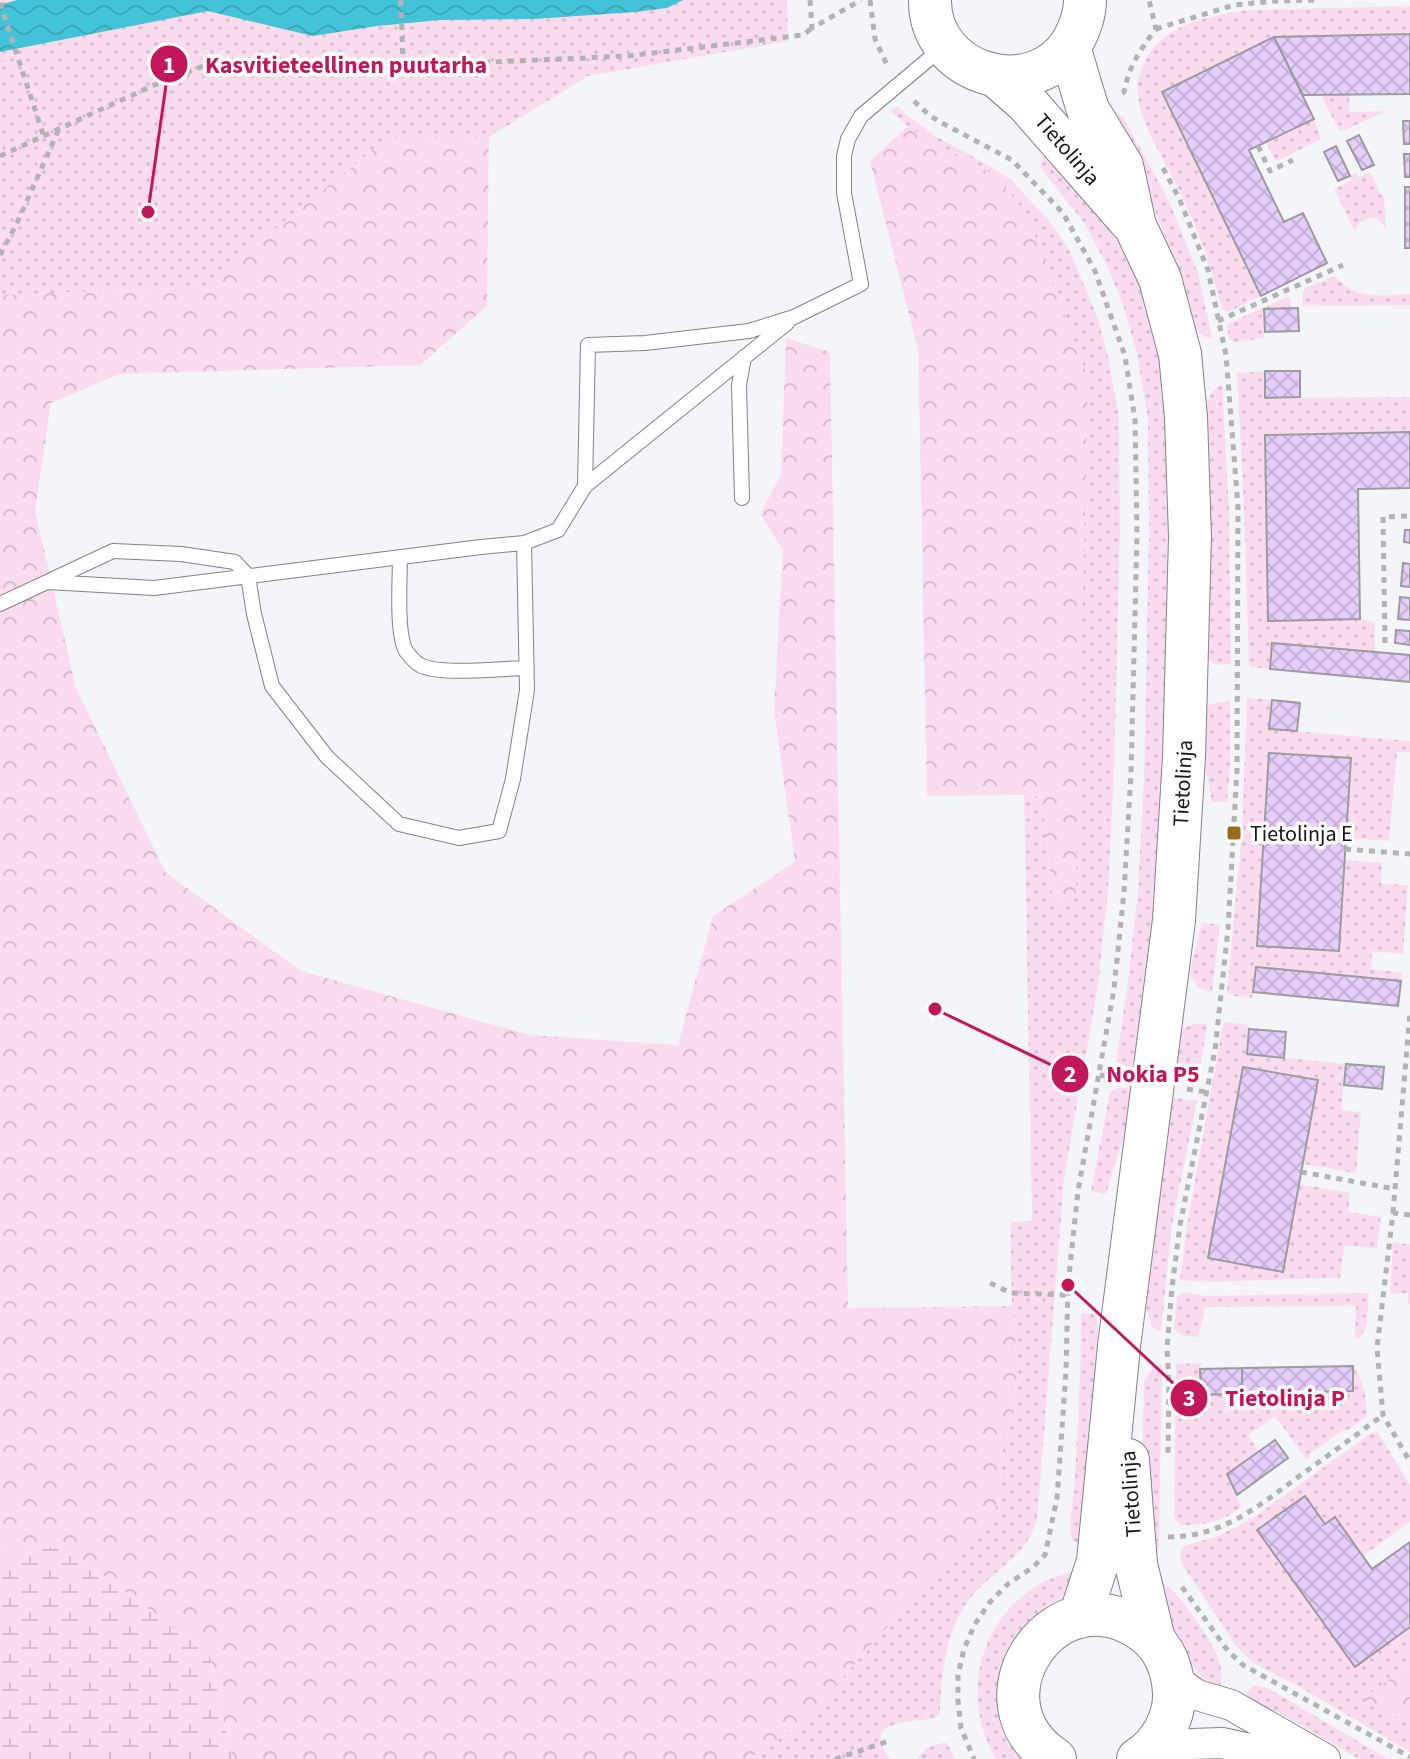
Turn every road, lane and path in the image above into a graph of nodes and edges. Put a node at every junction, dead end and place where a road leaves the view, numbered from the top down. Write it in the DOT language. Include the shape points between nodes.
graph roads {
  1 [pos="401,0"];
  2 [pos="810,0"];
  3 [pos="861,0"];
  4 [pos="930,0"];
  5 [pos="1114,0"];
  6 [pos="1317,0"];
  7 [pos="0,3"];
  8 [pos="1078,25"];
  9 [pos="812,28"];
  10 [pos="1156,29"];
  11 [pos="945,46"];
  12 [pos="403,66"];
  13 [pos="996,76"];
  14 [pos="59,129"];
  15 [pos="44,137"];
  16 [pos="1258,146"];
  17 [pos="0,156"];
  18 [pos="1012,160"];
  19 [pos="1293,160"];
  20 [pos="1135,226"];
  21 [pos="0,255"];
  22 [pos="1343,265"];
  23 [pos="794,317"];
  24 [pos="1218,321"];
  25 [pos="744,357"];
  26 [pos="585,486"];
  27 [pos="742,498"];
  28 [pos="1410,516"];
  29 [pos="524,543"];
  30 [pos="400,557"];
  31 [pos="248,576"];
  32 [pos="47,582"];
  33 [pos="0,604"];
  34 [pos="1385,643"];
  35 [pos="527,668"];
  36 [pos="1345,849"];
  37 [pos="1410,854"];
  38 [pos="1410,1012"];
  39 [pos="1301,1172"];
  40 [pos="1395,1189"];
  41 [pos="1393,1213"];
  42 [pos="1410,1215"];
  43 [pos="990,1283"];
  44 [pos="1069,1295"];
  45 [pos="1119,1346"];
  46 [pos="1383,1415"];
  47 [pos="1410,1462"];
  48 [pos="1167,1537"];
  49 [pos="1080,1617"];
  50 [pos="1154,1640"];
  51 [pos="1243,1665"];
  52 [pos="1174,1679"];
  53 [pos="889,1741"];
  54 [pos="1049,1757"];
  55 [pos="1410,1757"];
  56 [pos="1140,1758"];
  57 [pos="835,1759"];
  58 [pos="974,1759"];
  59 [pos="1296,1759"];
  60 [pos="1325,1759"];
  1 -- 12 [label="path"];
  2 -- 9 [label="path"];
  3 -- 9 [label="path"];
  4 -- 11 [label="street"];
  5 -- 8 [label="street"];
  6 -- 10 [label="path" via="1234,5"];
  7 -- 15 [label="path"];
  8 -- 13 [label="street" via="1055,61 1017,77"];
  8 -- 20 [label="street, Tietolinja" via="1088,110 1122,166"];
  9 -- 12 [label="path" via="803,35 628,56"];
  11 -- 13 [label="street" via="977,71"];
  11 -- 23 [label="lane" via="861,116 848,139 844,193 861,284"];
  12 -- 14 [label="path" via="268,59 214,62"];
  13 -- 20 [label="street, Tietolinja" via="1026,102"];
  14 -- 15 [label="path"];
  14 -- 21 [label="path"];
  15 -- 17 [label="path"];
  16 -- 19 [label="path" via="1270,171"];
  18 -- 44 [label="path" via="1063,213 1095,271 1125,356 1135,420 1137,534 1124,892 1114,989 1078,1191"];
  20 -- 45 [label="street, Tietolinja" via="1160,279 1180,354 1190,537 1174,920"];
  22 -- 24 [label="path"];
  23 -- 25 [label="lane"];
  23 -- 26 [label="lane" via="749,331 588,345"];
  25 -- 26 [label="lane"];
  25 -- 27 [label="lane" via="739,385"];
  26 -- 29 [label="lane" via="558,530"];
  28 -- 34 [label="path" via="1383,517"];
  29 -- 30 [label="lane"];
  29 -- 35 [label="lane"];
  30 -- 31 [label="lane"];
  30 -- 35 [label="lane" via="399,614 405,650 419,664 458,670"];
  31 -- 32 [label="lane" via="154,588"];
  31 -- 32 [label="lane" via="235,562 113,551"];
  31 -- 35 [label="lane" via="272,686 327,757 399,824 459,838 499,831 513,779"];
  32 -- 33 [label="lane"];
  36 -- 37 [label="path"];
  38 -- 40 [label="path"];
  39 -- 40 [label="path"];
  40 -- 41 [label="path"];
  41 -- 42 [label="path"];
  41 -- 46 [label="path" via="1377,1348"];
  43 -- 44 [label="path" via="1011,1293"];
  44 -- 58 [label="path" via="1057,1498 1045,1555 990,1602 969,1636 958,1675 961,1728"];
  45 -- 49 [label="street, Tietolinja" via="1098,1561"];
  45 -- 50 [label="street, Tietolinja" via="1136,1564"];
  46 -- 47 [label="path"];
  46 -- 48 [label="path" via="1243,1517 1183,1537"];
  49 -- 50 [label="street" via="1117,1618"];
  49 -- 54 [label="street" via="1062,1623 1033,1648 1019,1683 1023,1721"];
  50 -- 52 [label="street, Tietolinja"];
  51 -- 55 [label="path"];
  52 -- 56 [label="street" via="1169,1722"];
  52 -- 60 [label="street"];
  53 -- 57 [label="path"];
  56 -- 59 [label="street" via="1191,1744 1222,1743"];
}
